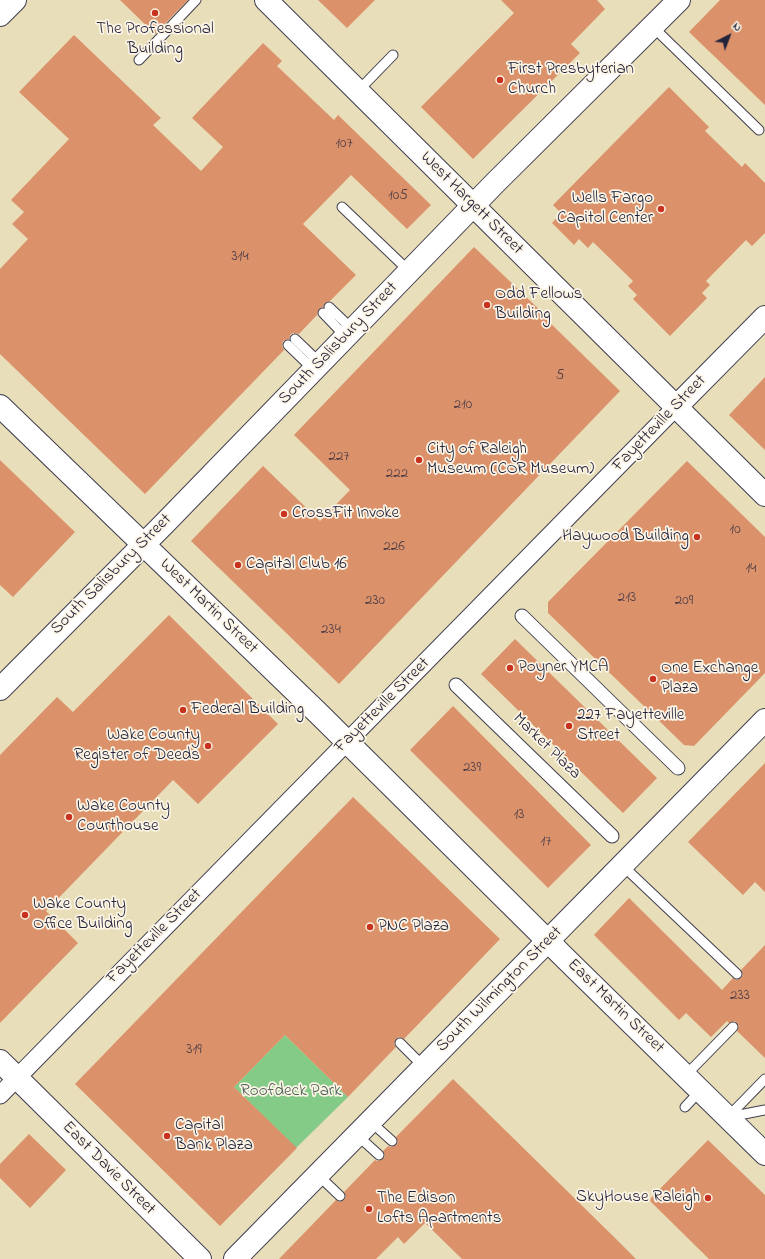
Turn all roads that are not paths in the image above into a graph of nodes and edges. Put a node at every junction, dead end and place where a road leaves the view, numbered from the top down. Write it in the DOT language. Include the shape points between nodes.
graph roads {
  1 [pos="15,0"];
  2 [pos="196,0"];
  3 [pos="266,0"];
  4 [pos="678,0"];
  5 [pos="0,15"];
  6 [pos="652,26"];
  7 [pos="393,55"];
  8 [pos="139,60"];
  9 [pos="358,91"];
  10 [pos="759,130"];
  11 [pos="474,206"];
  12 [pos="342,207"];
  13 [pos="410,272"];
  14 [pos="326,310"];
  15 [pos="765,317"];
  16 [pos="350,333"];
  17 [pos="291,342"];
  18 [pos="317,367"];
  19 [pos="0,406"];
  20 [pos="676,407"];
  21 [pos="765,495"];
  22 [pos="143,544"];
  23 [pos="522,616"];
  24 [pos="456,685"];
  25 [pos="0,689"];
  26 [pos="765,720"];
  27 [pos="347,742"];
  28 [pos="678,768"];
  29 [pos="612,836"];
  30 [pos="622,866"];
  31 [pos="548,941"];
  32 [pos="737,974"];
  33 [pos="733,1027"];
  34 [pos="400,1043"];
  35 [pos="0,1062"];
  36 [pos="424,1067"];
  37 [pos="16,1078"];
  38 [pos="765,1079"];
  39 [pos="692,1084"];
  40 [pos="0,1095"];
  41 [pos="685,1107"];
  42 [pos="765,1110"];
  43 [pos="728,1117"];
  44 [pos="364,1128"];
  45 [pos="392,1142"];
  46 [pos="765,1154"];
  47 [pos="379,1155"];
  48 [pos="318,1175"];
  49 [pos="340,1196"];
  50 [pos="200,1259"];
  51 [pos="235,1259"];
  1 -- 5 [label="street"];
  2 -- 8 [label="lane"];
  3 -- 9 [label="street, West Hargett Street"];
  4 -- 6 [label="street, South Salisbury Street"];
  6 -- 10 [label="lane"];
  6 -- 11 [label="street, South Salisbury Street"];
  7 -- 9 [label="lane"];
  9 -- 11 [label="street, West Hargett Street"];
  11 -- 13 [label="street, South Salisbury Street"];
  11 -- 20 [label="street, West Hargett Street"];
  12 -- 13 [label="lane"];
  13 -- 16 [label="street, South Salisbury Street"];
  14 -- 16 [label="lane"];
  15 -- 20 [label="street, Fayetteville Street"];
  16 -- 18 [label="street, South Salisbury Street"];
  17 -- 18 [label="lane"];
  18 -- 22 [label="street, South Salisbury Street"];
  19 -- 22 [label="street, West Martin Street"];
  20 -- 21 [label="street, West Hargett Street"];
  20 -- 27 [label="street, Fayetteville Street"];
  22 -- 25 [label="street, South Salisbury Street"];
  22 -- 27 [label="street, West Martin Street"];
  23 -- 28 [label="street"];
  24 -- 29 [label="street, Market Plaza"];
  26 -- 30 [label="street, South Wilmington Street"];
  27 -- 31 [label="street, East Martin Street"];
  27 -- 37 [label="street, Fayetteville Street"];
  30 -- 31 [label="street, South Wilmington Street"];
  30 -- 32 [label="lane"];
  31 -- 36 [label="street, South Wilmington Street"];
  31 -- 39 [label="street, East Martin Street"];
  33 -- 39 [label="lane"];
  34 -- 36 [label="lane"];
  35 -- 37 [label="street, East Davie Street"];
  36 -- 44 [label="street, South Wilmington Street"];
  37 -- 40 [label="street, Fayetteville Street"];
  37 -- 50 [label="street, East Davie Street"];
  38 -- 43 [label="lane"];
  39 -- 41 [label="lane"];
  39 -- 43 [label="street, East Martin Street"];
  42 -- 43 [label="lane"];
  43 -- 46 [label="street, East Martin Street"];
  44 -- 45 [label="lane"];
  44 -- 47 [label="lane"];
  44 -- 48 [label="street, South Wilmington Street"];
  48 -- 49 [label="lane"];
  48 -- 51 [label="street, South Wilmington Street"];
}
